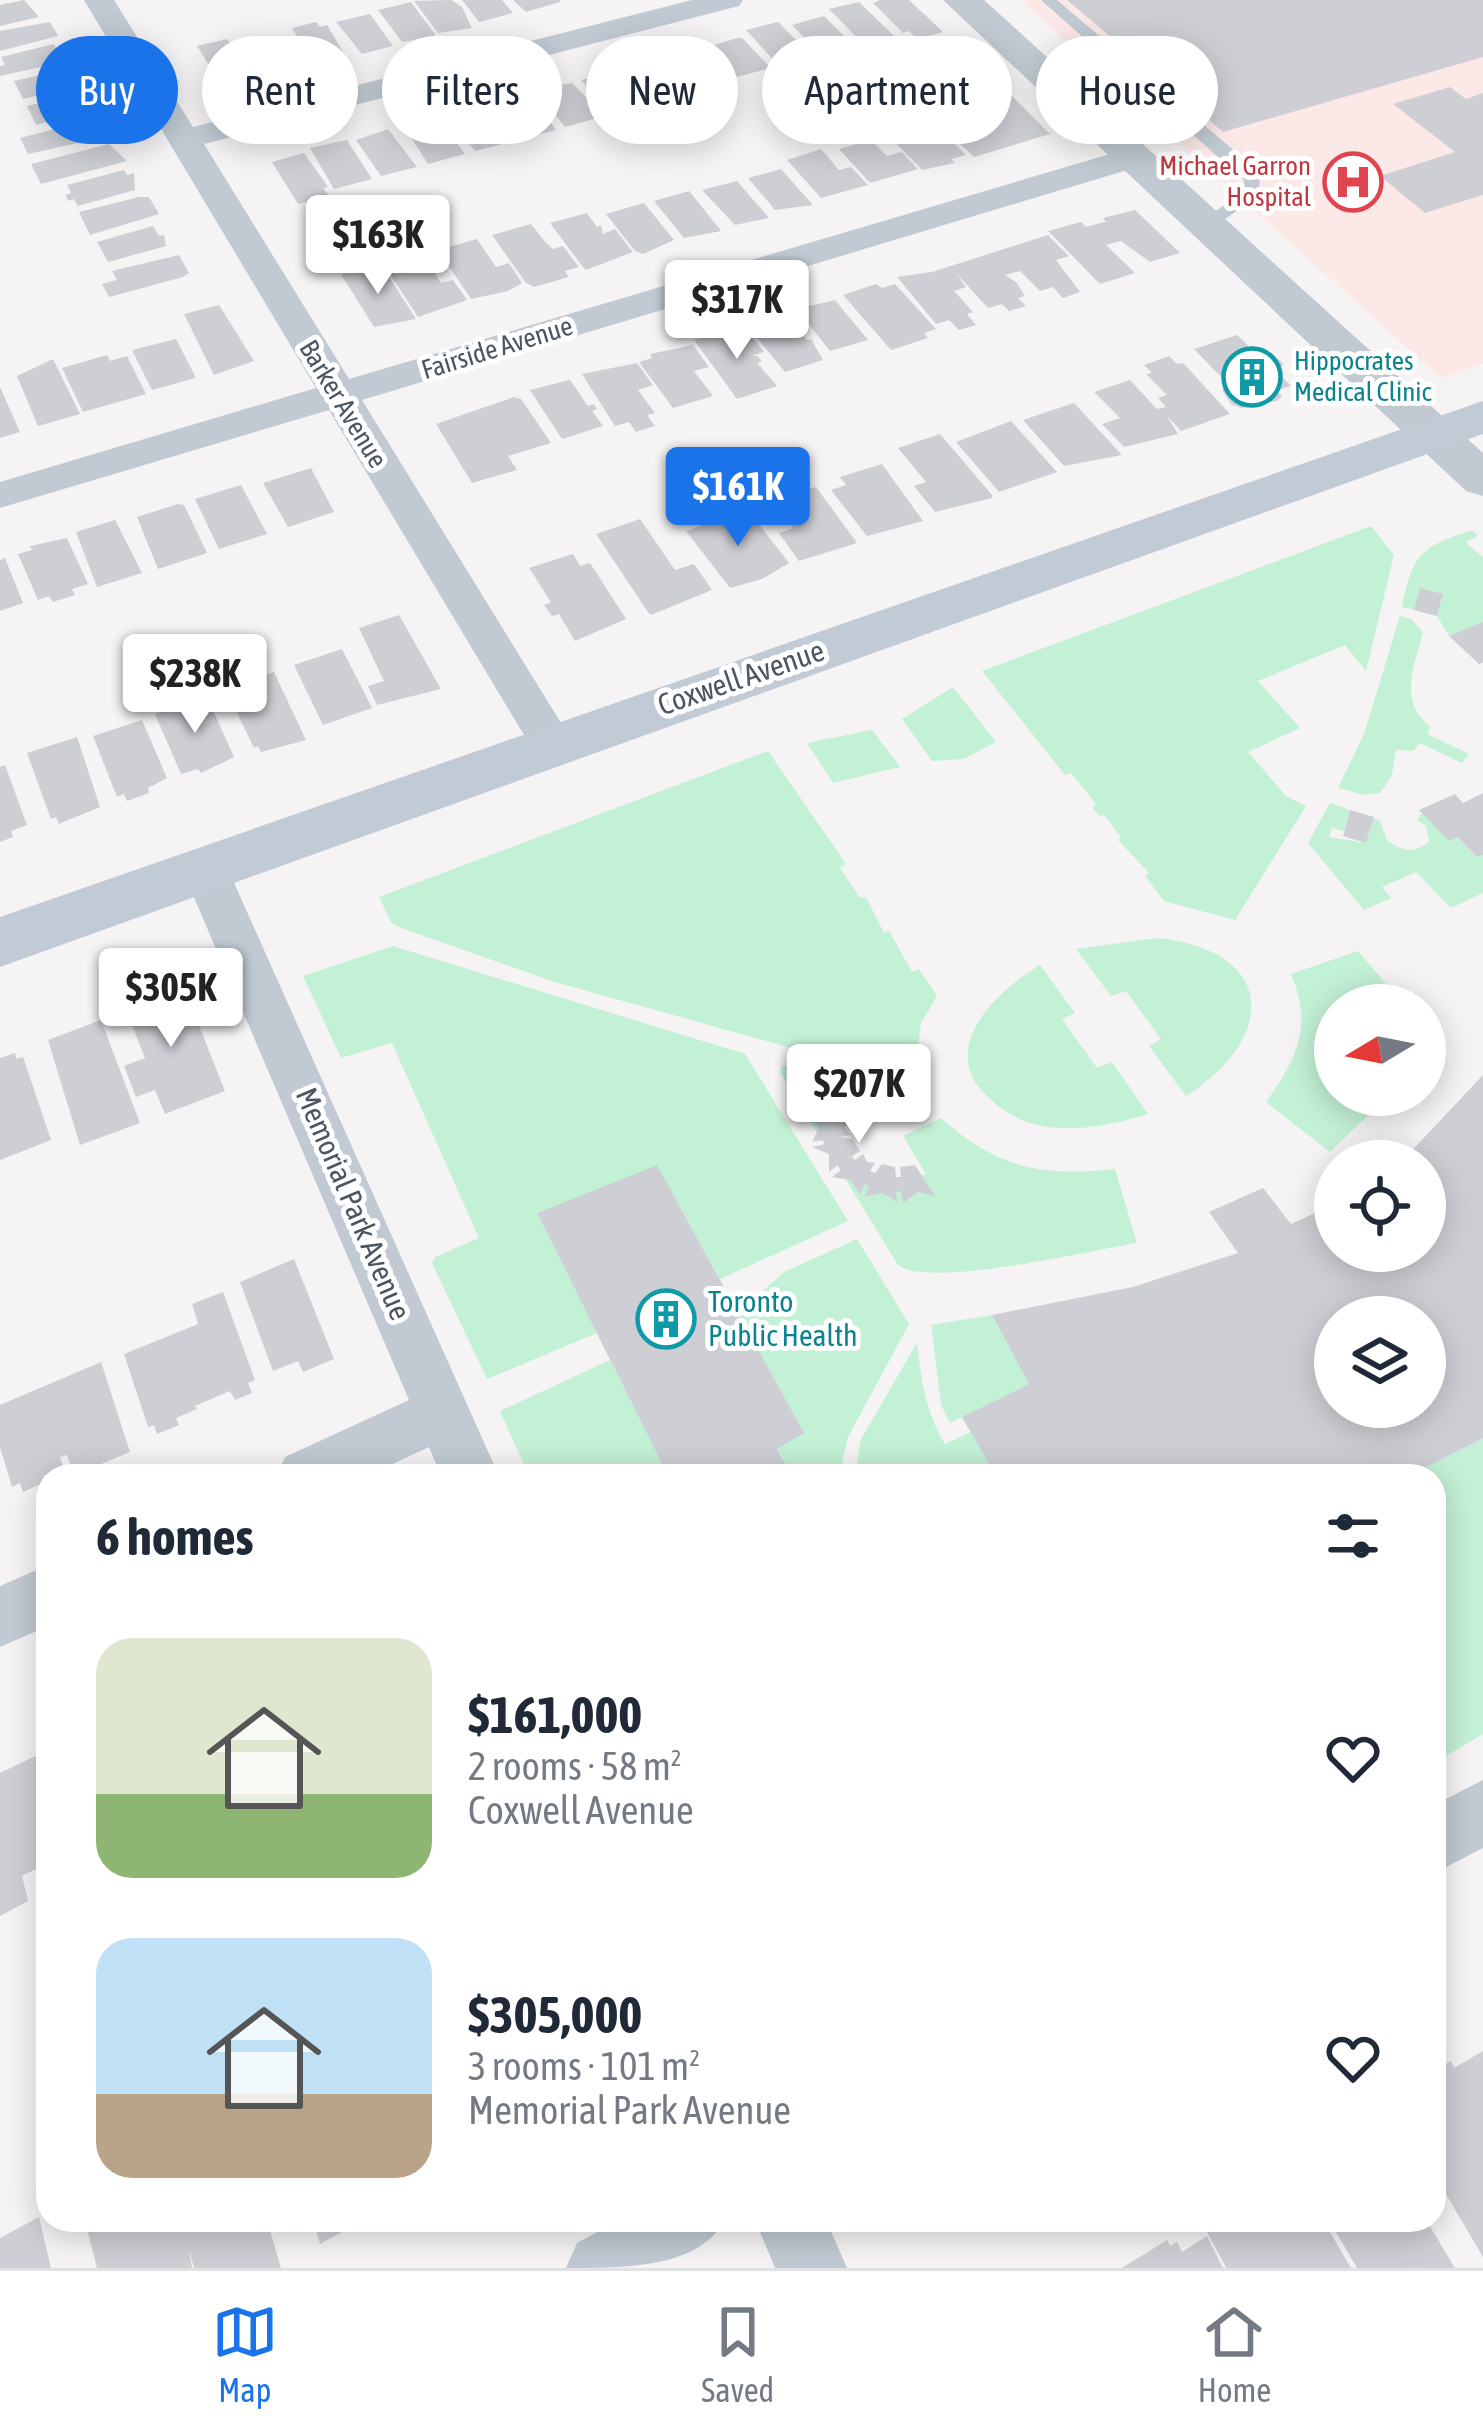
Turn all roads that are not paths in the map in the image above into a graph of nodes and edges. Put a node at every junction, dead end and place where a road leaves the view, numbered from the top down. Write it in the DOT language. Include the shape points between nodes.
graph roads {
  1 [pos="99,0"];
  2 [pos="728,0"];
  3 [pos="962,0"];
  4 [pos="1048,0"];
  5 [pos="182,140"];
  6 [pos="1132,158"];
  7 [pos="1205,226"];
  8 [pos="338,396"];
  9 [pos="1459,426"];
  10 [pos="1483,480"];
  11 [pos="0,496"];
  12 [pos="552,744"];
  13 [pos="204,868"];
  14 [pos="0,942"];
  15 [pos="442,1413"];
  16 [pos="331,1464"];
  17 [pos="465,1464"];
  18 [pos="36,1600"];
  19 [pos="0,1617"];
  20 [pos="1483,1812"];
  21 [pos="1446,1834"];
  22 [pos="668,2232"];
  23 [pos="795,2232"];
  24 [pos="602,2268"];
  25 [pos="811,2268"];
  1 -- 5 [label="street, Barker Avenue"];
  2 -- 5 [label="street"];
  3 -- 6 [label="street"];
  4 -- 7 [label="lane" via="1252,179 1252,194"];
  5 -- 8 [label="street, Barker Avenue"];
  6 -- 7 [label="street"];
  6 -- 8 [label="street, Fairside Avenue"];
  7 -- 9 [label="street"];
  8 -- 11 [label="street, Fairside Avenue"];
  8 -- 12 [label="street, Barker Avenue"];
  9 -- 10 [label="street"];
  9 -- 12 [label="main road, Coxwell Avenue"];
  12 -- 13 [label="main road, Coxwell Avenue"];
  13 -- 14 [label="main road, Coxwell Avenue"];
  13 -- 15 [label="street, Memorial Park Avenue"];
  15 -- 16 [label="street"];
  15 -- 17 [label="street, Memorial Park Avenue"];
  18 -- 19 [label="street"];
  20 -- 21 [label="street"];
  22 -- 24 [label="street"];
  23 -- 25 [label="street"];
}
